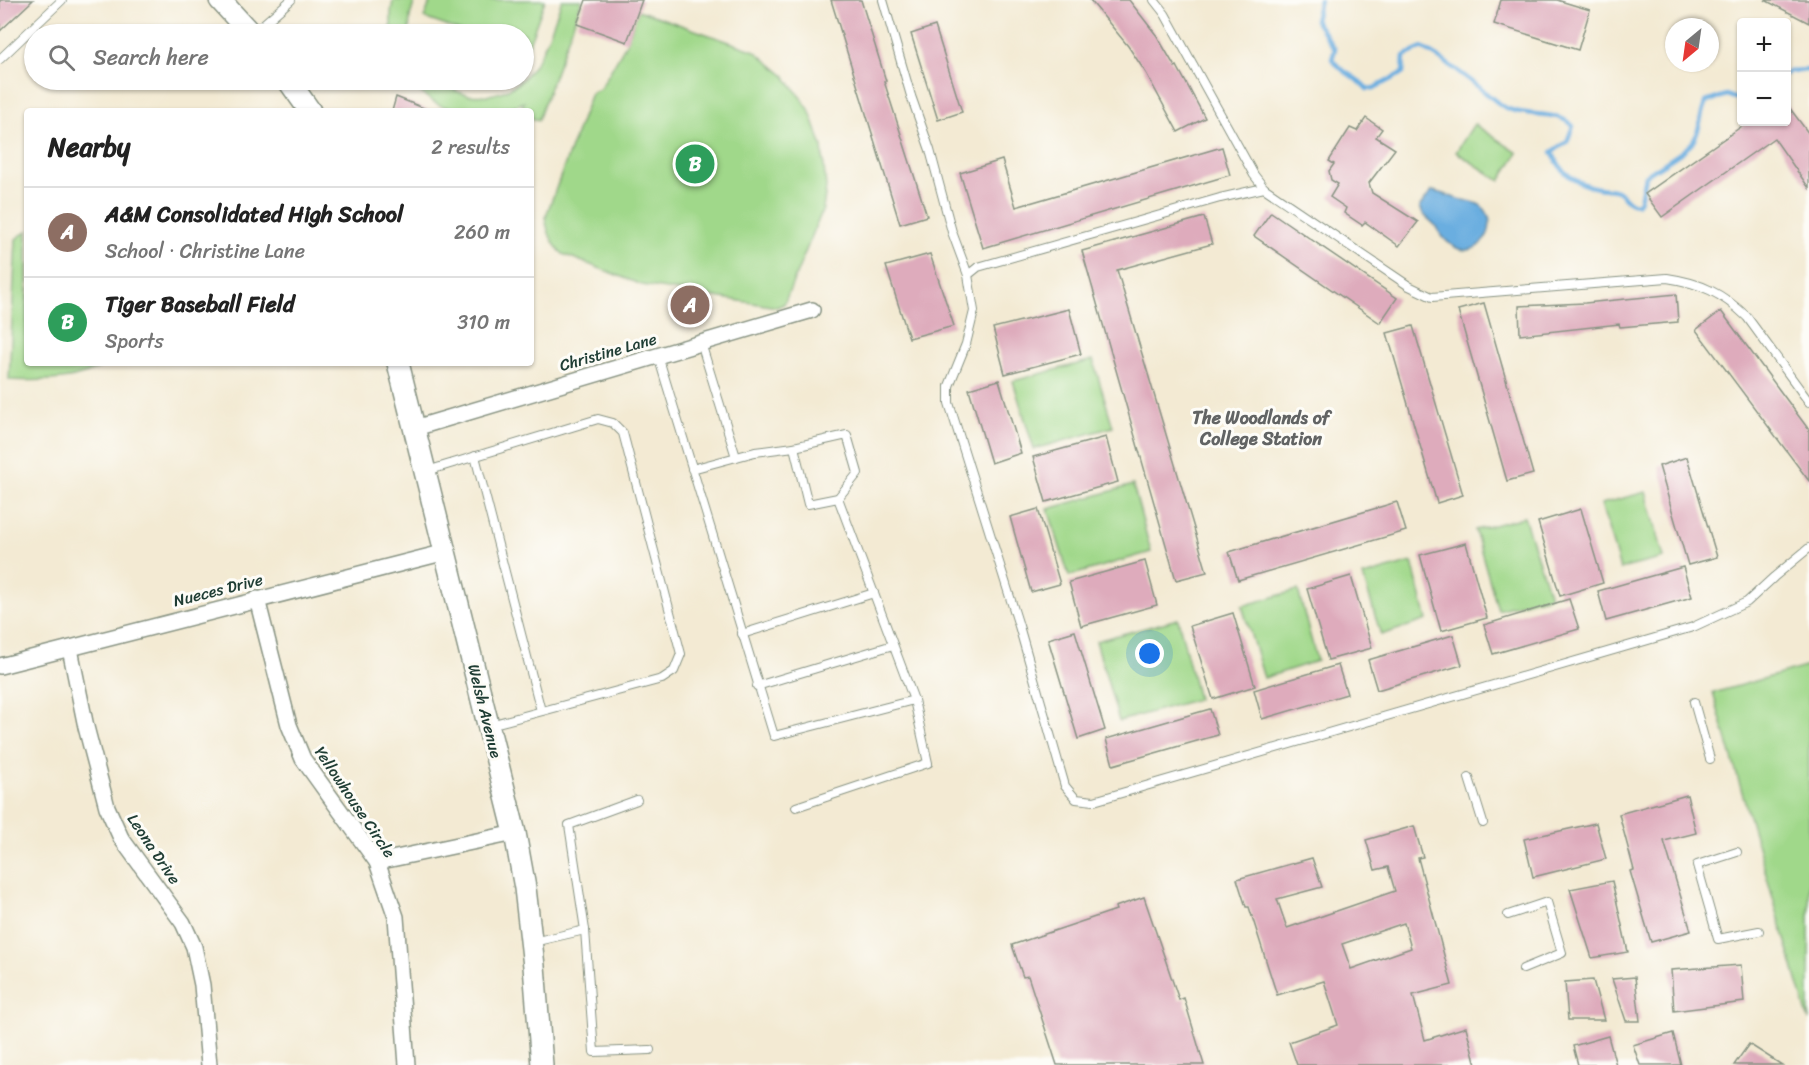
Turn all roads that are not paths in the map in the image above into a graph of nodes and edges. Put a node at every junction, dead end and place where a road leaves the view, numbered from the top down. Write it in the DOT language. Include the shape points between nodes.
graph roads {
  1 [pos="62,0"];
  2 [pos="220,0"];
  3 [pos="291,0"];
  4 [pos="883,0"];
  5 [pos="1154,0"];
  6 [pos="37,24"];
  7 [pos="242,24"];
  8 [pos="263,24"];
  9 [pos="24,36"];
  10 [pos="0,59"];
  11 [pos="295,90"];
  12 [pos="308,108"];
  13 [pos="1264,188"];
  14 [pos="968,275"];
  15 [pos="812,310"];
  16 [pos="701,343"];
  17 [pos="658,356"];
  18 [pos="399,366"];
  19 [pos="1809,402"];
  20 [pos="415,428"];
  21 [pos="794,447"];
  22 [pos="475,456"];
  23 [pos="736,457"];
  24 [pos="692,469"];
  25 [pos="426,471"];
  26 [pos="838,498"];
  27 [pos="1809,548"];
  28 [pos="446,552"];
  29 [pos="874,593"];
  30 [pos="257,599"];
  31 [pos="742,634"];
  32 [pos="893,645"];
  33 [pos="70,649"];
  34 [pos="0,666"];
  35 [pos="757,686"];
  36 [pos="914,700"];
  37 [pos="1694,702"];
  38 [pos="541,711"];
  39 [pos="489,725"];
  40 [pos="1710,759"];
  41 [pos="1469,778"];
  42 [pos="637,800"];
  43 [pos="796,807"];
  44 [pos="1483,823"];
  45 [pos="515,832"];
  46 [pos="1737,852"];
  47 [pos="377,862"];
  48 [pos="1508,915"];
  49 [pos="585,930"];
  50 [pos="1759,931"];
  51 [pos="531,942"];
  52 [pos="1523,969"];
  53 [pos="650,1050"];
  54 [pos="209,1065"];
  55 [pos="407,1065"];
  56 [pos="542,1065"];
  1 -- 6 [label="lane"];
  2 -- 7 [label="main road"];
  3 -- 8 [label="lane"];
  4 -- 14 [label="lane"];
  5 -- 13 [label="lane"];
  9 -- 10 [label="lane"];
  11 -- 12 [label="main road"];
  13 -- 14 [label="lane" via="978,267"];
  13 -- 19 [label="lane" via="1409,286 1432,297 1667,278 1709,288 1747,316"];
  14 -- 27 [label="lane" via="974,311 949,386 950,403 1065,786 1076,799 1094,801 1693,627 1747,602"];
  15 -- 16 [label="street, Christine Lane"];
  16 -- 17 [label="street, Christine Lane"];
  16 -- 23 [label="lane"];
  17 -- 20 [label="street, Christine Lane"];
  17 -- 24 [label="lane"];
  18 -- 20 [label="main road, Welsh Avenue"];
  20 -- 25 [label="main road, Welsh Avenue"];
  21 -- 23 [label="lane"];
  21 -- 26 [label="lane" via="808,504"];
  21 -- 26 [label="lane" via="847,435 858,473"];
  22 -- 25 [label="lane"];
  22 -- 38 [label="lane"];
  22 -- 38 [label="lane" via="598,419 613,423 623,433 681,654 674,671 662,679"];
  23 -- 24 [label="lane"];
  24 -- 31 [label="lane"];
  25 -- 28 [label="main road, Welsh Avenue"];
  26 -- 29 [label="lane"];
  28 -- 30 [label="street, Nueces Drive"];
  28 -- 39 [label="main road, Welsh Avenue"];
  29 -- 31 [label="lane"];
  29 -- 32 [label="lane"];
  30 -- 33 [label="street, Nueces Drive"];
  30 -- 47 [label="street, Yellowhouse Circle" via="289,725 303,759"];
  31 -- 35 [label="lane"];
  32 -- 35 [label="lane"];
  32 -- 36 [label="lane"];
  33 -- 34 [label="street, Nueces Drive"];
  33 -- 54 [label="street, Leona Drive" via="107,807 121,838 183,923 194,947 202,985"];
  35 -- 36 [label="lane" via="774,736"];
  36 -- 43 [label="lane" via="928,762"];
  37 -- 40 [label="lane"];
  38 -- 39 [label="lane"];
  39 -- 45 [label="main road, Welsh Avenue"];
  41 -- 44 [label="lane"];
  42 -- 49 [label="lane" via="569,825"];
  45 -- 47 [label="street"];
  45 -- 51 [label="main road, Welsh Avenue"];
  46 -- 50 [label="lane" via="1697,865 1718,939"];
  47 -- 55 [label="street, Yellowhouse Circle" via="396,917"];
  48 -- 52 [label="lane" via="1547,902 1562,953"];
  49 -- 51 [label="lane"];
  49 -- 53 [label="lane" via="594,1052"];
  51 -- 56 [label="main road, Welsh Avenue"];
}
